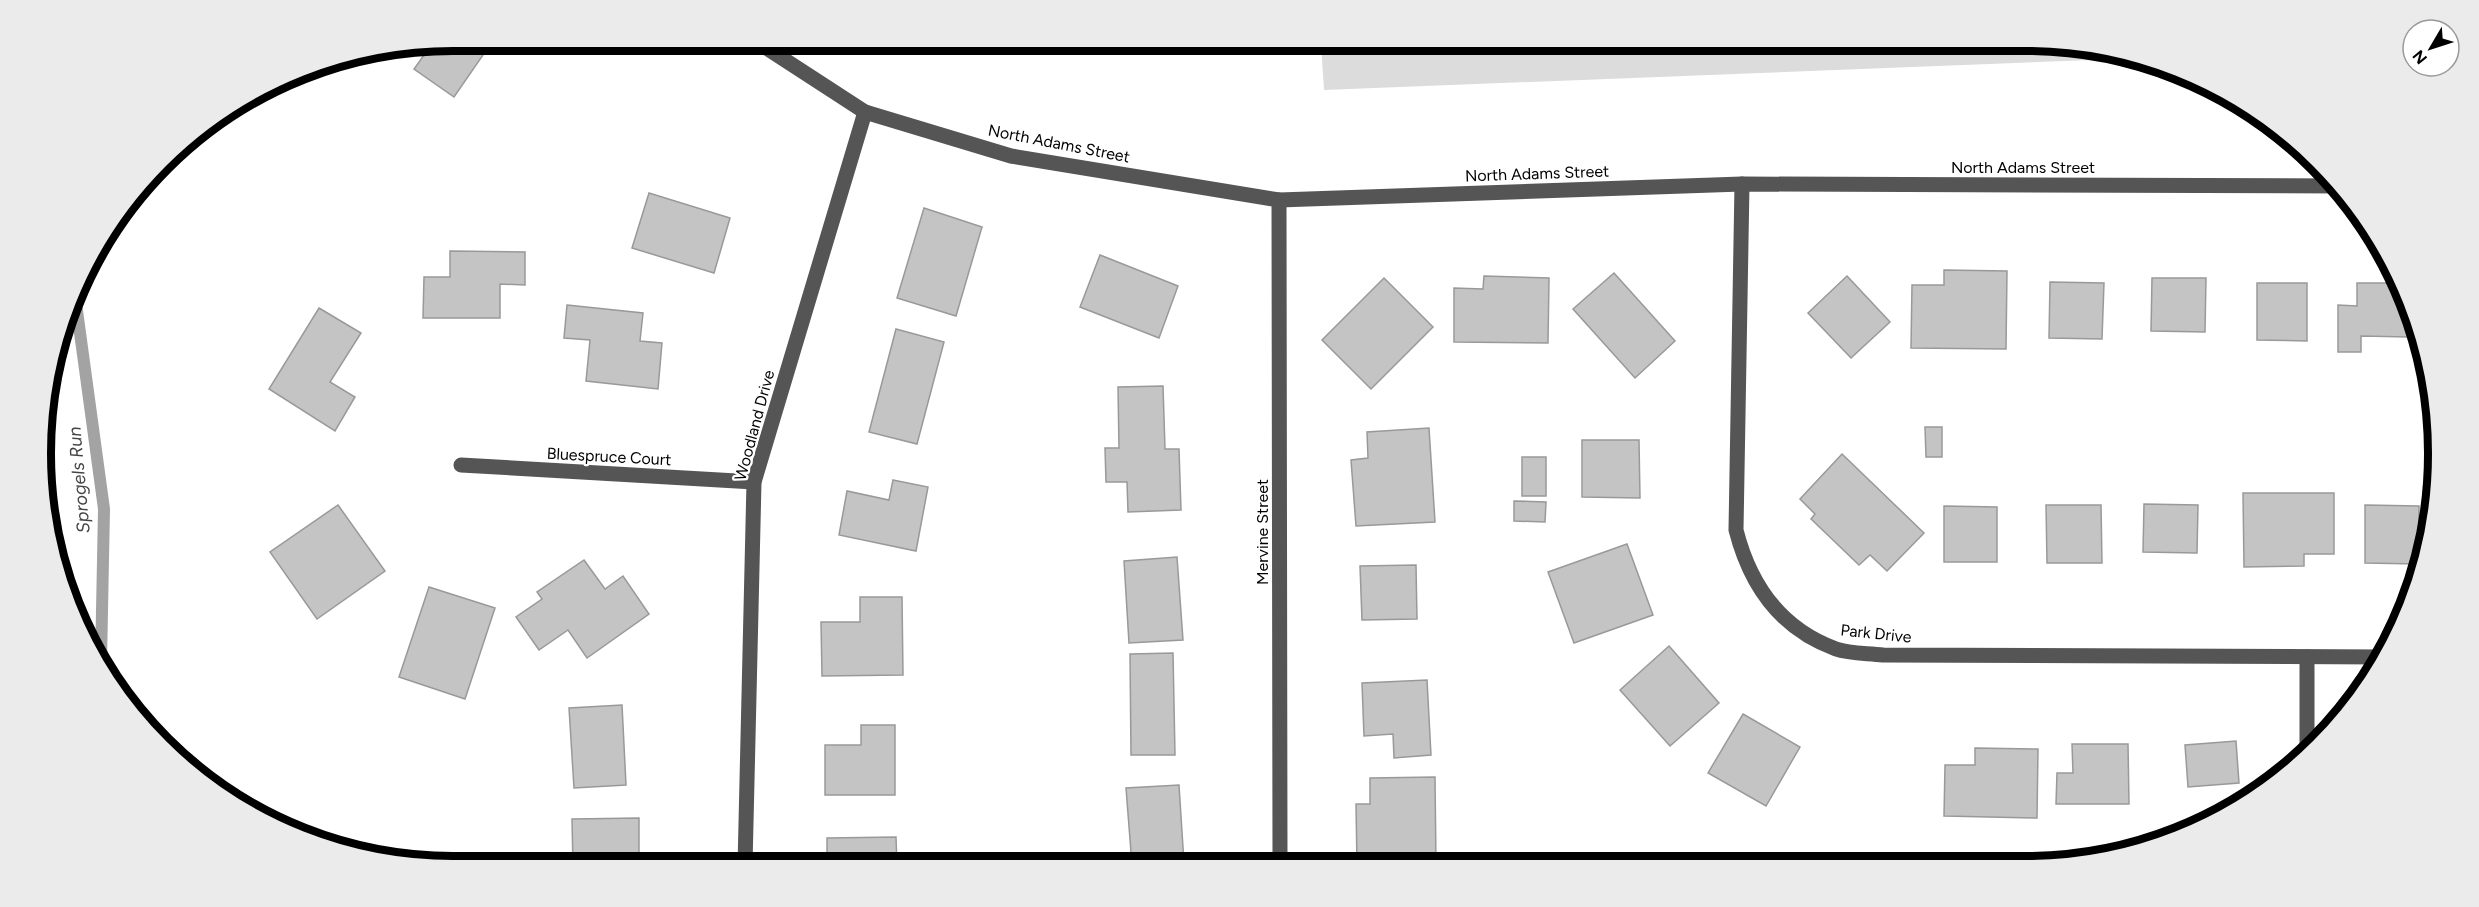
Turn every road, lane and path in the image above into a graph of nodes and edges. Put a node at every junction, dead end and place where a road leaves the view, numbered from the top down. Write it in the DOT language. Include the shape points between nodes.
graph roads {
  1 [pos="772,51"];
  2 [pos="864,112"];
  3 [pos="1742,184"];
  4 [pos="2326,186"];
  5 [pos="1279,200"];
  6 [pos="461,465"];
  7 [pos="754,482"];
  8 [pos="2307,657"];
  9 [pos="2373,657"];
  10 [pos="2307,741"];
  11 [pos="745,856"];
  12 [pos="1280,856"];
  1 -- 2 [label="street, North Adams Street"];
  2 -- 5 [label="street, North Adams Street" via="1011,156"];
  2 -- 7 [label="street, Woodland Drive"];
  3 -- 4 [label="street, North Adams Street"];
  3 -- 5 [label="street, North Adams Street"];
  3 -- 8 [label="street, Park Drive" via="1736,530 1749,570 1767,600 1808,636 1839,650 1883,655"];
  5 -- 12 [label="street, Mervine Street"];
  6 -- 7 [label="street, Bluespruce Court"];
  7 -- 11 [label="street, Woodland Drive"];
  8 -- 9 [label="street, Park Drive"];
  8 -- 10 [label="street"];
}
